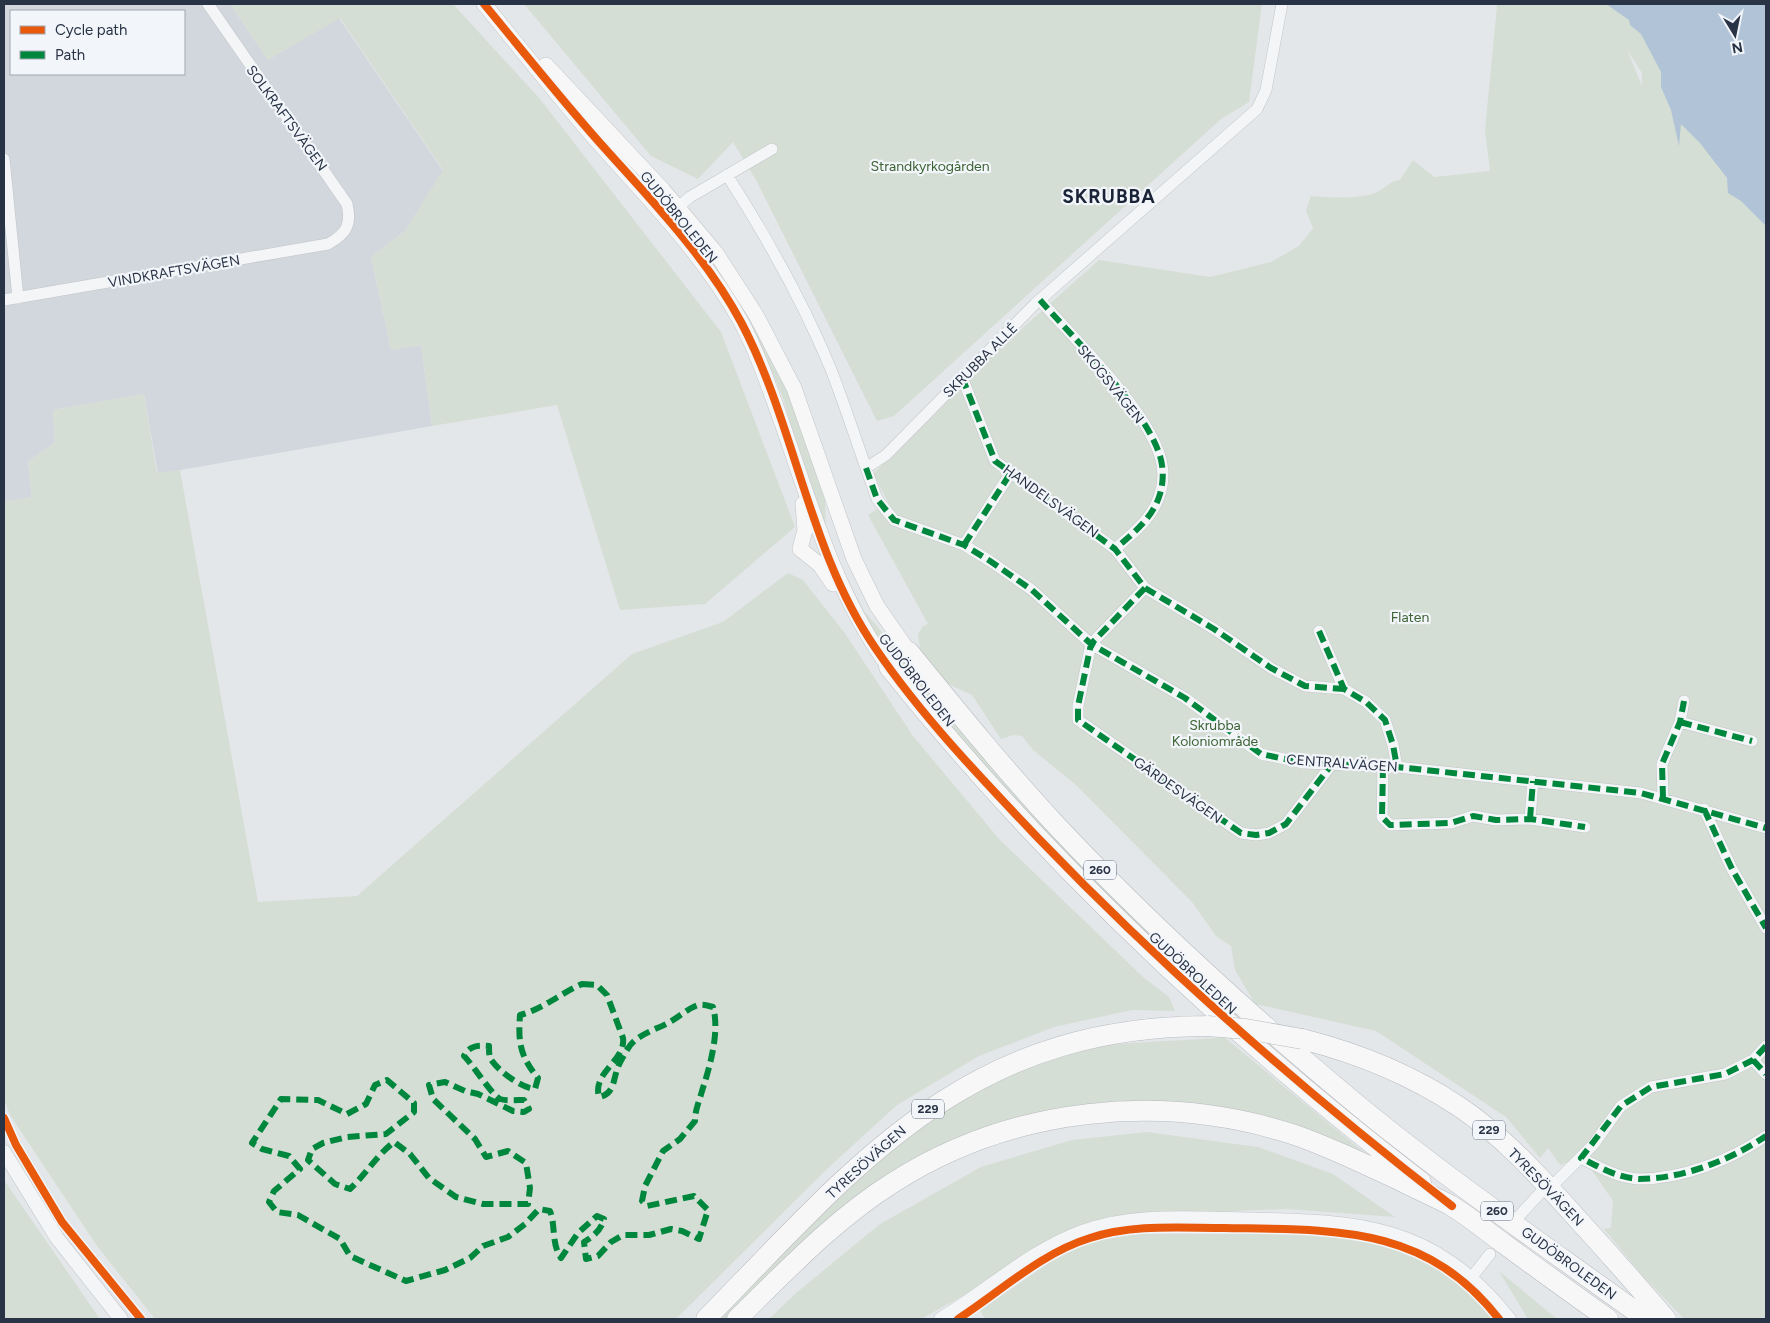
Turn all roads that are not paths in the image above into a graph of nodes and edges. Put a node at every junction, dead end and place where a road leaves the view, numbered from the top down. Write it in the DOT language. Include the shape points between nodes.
graph roads {
  1 [pos="208,4"];
  2 [pos="484,4"];
  3 [pos="489,4"];
  4 [pos="1282,4"];
  5 [pos="772,149"];
  6 [pos="4,159"];
  7 [pos="727,176"];
  8 [pos="677,207"];
  9 [pos="666,218"];
  10 [pos="342,236"];
  11 [pos="18,298"];
  12 [pos="4,300"];
  13 [pos="1040,300"];
  14 [pos="962,377"];
  15 [pos="866,468"];
  16 [pos="1010,474"];
  17 [pos="800,476"];
  18 [pos="822,540"];
  19 [pos="964,545"];
  20 [pos="800,549"];
  21 [pos="1115,549"];
  22 [pos="1145,588"];
  23 [pos="869,592"];
  24 [pos="863,629"];
  25 [pos="1319,631"];
  26 [pos="1091,644"];
  27 [pos="909,652"];
  28 [pos="889,667"];
  29 [pos="1344,689"];
  30 [pos="1684,701"];
  31 [pos="1680,722"];
  32 [pos="1752,740"];
  33 [pos="1332,764"];
  34 [pos="1384,766"];
  35 [pos="1397,767"];
  36 [pos="1533,781"];
  37 [pos="1663,798"];
  38 [pos="1704,809"];
  39 [pos="1530,819"];
  40 [pos="1585,828"];
  41 [pos="1766,828"];
  42 [pos="1766,928"];
  43 [pos="1766,1046"];
  44 [pos="1753,1060"];
  45 [pos="1766,1074"];
  46 [pos="1766,1136"];
  47 [pos="4,1152"];
  48 [pos="1580,1158"];
  49 [pos="1557,1180"];
  50 [pos="1542,1192"];
  51 [pos="1452,1206"];
  52 [pos="1520,1215"];
  53 [pos="1490,1254"];
  54 [pos="1471,1278"];
  55 [pos="121,1319"];
  56 [pos="706,1319"];
  57 [pos="737,1319"];
  58 [pos="941,1319"];
  59 [pos="1509,1319"];
  60 [pos="1608,1319"];
  61 [pos="1646,1319"];
  62 [pos="1666,1319"];
  1 -- 10 [label="street, SOLKRAFTSVÄGEN" via="347,204 349,220"];
  2 -- 9 [label="main road, GUDÖBROLEDEN / 260"];
  3 -- 8 [label="main road, GUDÖBROLEDEN / 260"];
  4 -- 13 [label="street, SKRUBBA ALLÉ" via="1266,90 1256,109"];
  5 -- 7 [label="street"];
  6 -- 11 [label="street"];
  7 -- 8 [label="street"];
  7 -- 15 [label="street" via="760,227 830,366"];
  8 -- 9 [label="street"];
  8 -- 23 [label="main road, GUDÖBROLEDEN / 260" via="716,253 756,315 794,388 843,532"];
  9 -- 17 [label="main road, GUDÖBROLEDEN / 260" via="702,262 740,320 764,373"];
  10 -- 11 [label="street, VINDKRAFTSVÄGEN" via="328,244"];
  11 -- 12 [label="street, VINDKRAFTSVÄGEN"];
  13 -- 14 [label="street, SKRUBBA ALLÉ"];
  13 -- 21 [label="street, SKOGSVÄGEN" via="1124,396 1148,429 1159,453 1164,472 1159,498 1145,522"];
  14 -- 15 [label="street, SKRUBBA ALLÉ" via="886,455"];
  14 -- 16 [label="street, HANDELSVÄGEN" via="995,461"];
  15 -- 19 [label="street, CENTRALVÄGEN" via="877,499 894,520"];
  16 -- 19 [label="street"];
  16 -- 21 [label="street, HANDELSVÄGEN"];
  17 -- 18 [label="main road, GUDÖBROLEDEN / 260"];
  17 -- 20 [label="main road" via="805,521"];
  18 -- 20 [label="main road"];
  18 -- 23 [label="main road" via="830,541 839,548"];
  18 -- 24 [label="main road, GUDÖBROLEDEN / 260"];
  19 -- 26 [label="street, CENTRALVÄGEN" via="1032,590"];
  20 -- 24 [label="main road" via="820,565"];
  21 -- 22 [label="street, HANDELSVÄGEN"];
  22 -- 26 [label="street"];
  22 -- 29 [label="street, HANDELSVÄGEN" via="1305,686"];
  23 -- 27 [label="main road, GUDÖBROLEDEN / 260"];
  24 -- 28 [label="main road, GUDÖBROLEDEN / 260"];
  25 -- 29 [label="street"];
  26 -- 33 [label="street, CENTRALVÄGEN" via="1185,698 1261,754 1304,763"];
  26 -- 33 [label="street, GÄRDESVÄGEN" via="1078,720 1241,833 1269,833 1286,824"];
  27 -- 61 [label="highway, GUDÖBROLEDEN / 260" via="1054,823 1202,970 1323,1076 1407,1143"];
  28 -- 51 [label="highway, GUDÖBROLEDEN / 260" via="999,796 1141,942 1282,1070"];
  29 -- 35 [label="street" via="1366,702 1385,720"];
  30 -- 31 [label="street"];
  31 -- 32 [label="street"];
  31 -- 37 [label="street" via="1662,764"];
  33 -- 34 [label="street, CENTRALVÄGEN"];
  34 -- 35 [label="street, CENTRALVÄGEN"];
  34 -- 39 [label="street" via="1382,816 1390,825 1451,823 1473,816 1496,820"];
  35 -- 36 [label="street, CENTRALVÄGEN"];
  36 -- 37 [label="street, CENTRALVÄGEN"];
  36 -- 39 [label="street"];
  37 -- 38 [label="street, CENTRALVÄGEN"];
  38 -- 41 [label="street, CENTRALVÄGEN"];
  38 -- 42 [label="street" via="1732,869"];
  39 -- 40 [label="street"];
  43 -- 44 [label="street"];
  44 -- 45 [label="street"];
  44 -- 48 [label="street" via="1724,1074 1651,1087 1621,1106"];
  46 -- 48 [label="street" via="1720,1161 1677,1174 1639,1179 1618,1176"];
  47 -- 55 [label="street" via="57,1238"];
  48 -- 49 [label="street"];
  50 -- 52 [label="street"];
  51 -- 57 [label="highway, TYRESÖVÄGEN" via="1347,1156 1293,1134 1258,1125 1160,1110 1087,1113 994,1135 932,1160 894,1181 830,1230"];
  51 -- 60 [label="highway, TYRESÖVÄGEN"];
  53 -- 54 [label="street"];
  54 -- 58 [label="street" via="1433,1252 1367,1226 1312,1221 1144,1219 1102,1226 1062,1240"];
  54 -- 59 [label="street"];
  56 -- 62 [label="highway, TYRESÖVÄGEN / 229, bridge" via="860,1165 924,1111 952,1094 1022,1058 1071,1042 1142,1029 1207,1026 1302,1038 1369,1059 1458,1106 1502,1140 1542,1179"];
}
